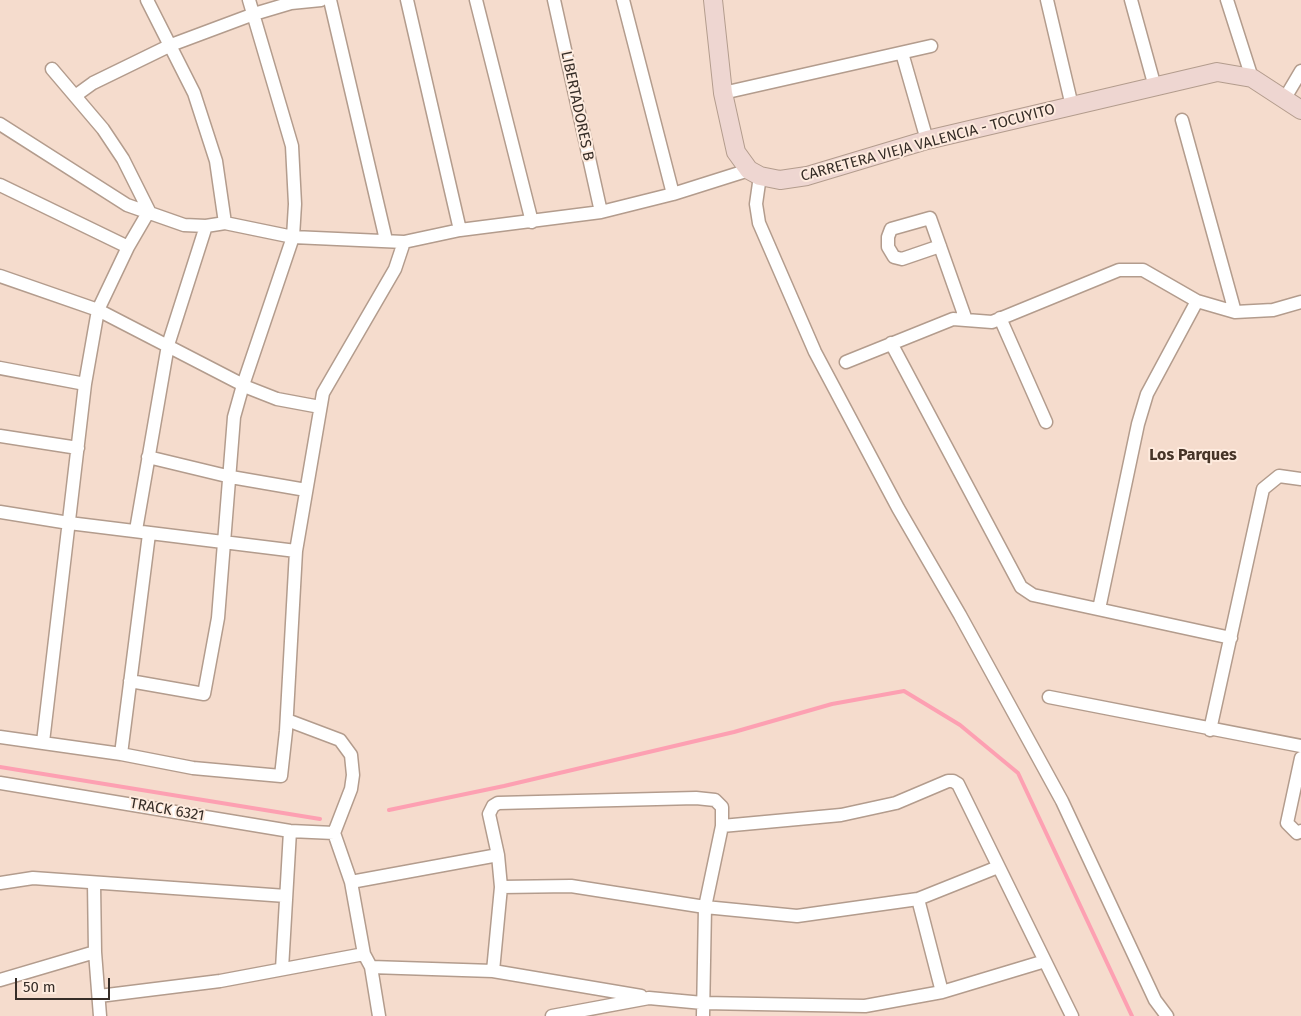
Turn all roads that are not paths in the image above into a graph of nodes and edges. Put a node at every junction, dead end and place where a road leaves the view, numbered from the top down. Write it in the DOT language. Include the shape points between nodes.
graph roads {
  1 [pos="147,0"];
  2 [pos="249,0"];
  3 [pos="321,0"];
  4 [pos="330,0"];
  5 [pos="406,0"];
  6 [pos="476,0"];
  7 [pos="554,0"];
  8 [pos="623,0"];
  9 [pos="713,0"];
  10 [pos="1047,0"];
  11 [pos="1131,0"];
  12 [pos="1227,0"];
  13 [pos="254,14"];
  14 [pos="171,45"];
  15 [pos="931,46"];
  16 [pos="902,53"];
  17 [pos="52,69"];
  18 [pos="1301,70"];
  19 [pos="1252,78"];
  20 [pos="1155,87"];
  21 [pos="723,93"];
  22 [pos="75,96"];
  23 [pos="1285,98"];
  24 [pos="1072,106"];
  25 [pos="1301,110"];
  26 [pos="1182,120"];
  27 [pos="0,124"];
  28 [pos="927,140"];
  29 [pos="755,173"];
  30 [pos="0,185"];
  31 [pos="673,194"];
  32 [pos="149,211"];
  33 [pos="601,212"];
  34 [pos="532,222"];
  35 [pos="224,224"];
  36 [pos="206,226"];
  37 [pos="460,230"];
  38 [pos="294,237"];
  39 [pos="386,240"];
  40 [pos="404,242"];
  41 [pos="940,246"];
  42 [pos="128,247"];
  43 [pos="0,276"];
  44 [pos="1197,302"];
  45 [pos="1301,302"];
  46 [pos="98,310"];
  47 [pos="1234,312"];
  48 [pos="1000,318"];
  49 [pos="966,320"];
  50 [pos="891,343"];
  51 [pos="168,345"];
  52 [pos="846,362"];
  53 [pos="0,368"];
  54 [pos="85,384"];
  55 [pos="242,385"];
  56 [pos="320,408"];
  57 [pos="1046,422"];
  58 [pos="0,436"];
  59 [pos="78,448"];
  60 [pos="148,456"];
  61 [pos="231,478"];
  62 [pos="1301,479"];
  63 [pos="306,490"];
  64 [pos="0,512"];
  65 [pos="69,523"];
  66 [pos="136,530"];
  67 [pos="149,534"];
  68 [pos="224,543"];
  69 [pos="296,551"];
  70 [pos="1100,609"];
  71 [pos="1230,638"];
  72 [pos="130,681"];
  73 [pos="1049,697"];
  74 [pos="287,720"];
  75 [pos="1210,730"];
  76 [pos="0,736"];
  77 [pos="43,742"];
  78 [pos="1301,746"];
  79 [pos="122,754"];
  80 [pos="1301,758"];
  81 [pos="0,782"];
  82 [pos="722,826"];
  83 [pos="290,831"];
  84 [pos="1301,831"];
  85 [pos="334,833"];
  86 [pos="498,855"];
  87 [pos="998,867"];
  88 [pos="351,882"];
  89 [pos="0,883"];
  90 [pos="94,883"];
  91 [pos="501,887"];
  92 [pos="286,896"];
  93 [pos="918,898"];
  94 [pos="705,907"];
  95 [pos="95,952"];
  96 [pos="364,954"];
  97 [pos="1045,961"];
  98 [pos="371,968"];
  99 [pos="282,969"];
  100 [pos="493,971"];
  101 [pos="0,980"];
  102 [pos="942,992"];
  103 [pos="99,996"];
  104 [pos="649,998"];
  105 [pos="703,1010"];
  106 [pos="100,1016"];
  107 [pos="379,1016"];
  108 [pos="552,1016"];
  109 [pos="1072,1016"];
  110 [pos="1167,1016"];
  1 -- 14 [label="street"];
  2 -- 13 [label="street"];
  3 -- 13 [label="street"];
  4 -- 39 [label="street"];
  5 -- 37 [label="street"];
  6 -- 34 [label="street"];
  7 -- 33 [label="street, LIBERTADORES B"];
  8 -- 31 [label="street"];
  9 -- 21 [label="street"];
  10 -- 24 [label="street"];
  11 -- 20 [label="street"];
  12 -- 19 [label="street"];
  13 -- 14 [label="street"];
  13 -- 38 [label="street" via="292,146"];
  14 -- 22 [label="street" via="93,83"];
  14 -- 35 [label="street" via="194,93 216,161"];
  15 -- 16 [label="street"];
  16 -- 21 [label="street"];
  16 -- 28 [label="street"];
  17 -- 22 [label="street"];
  18 -- 23 [label="street"];
  19 -- 20 [label="street, CARRETERA VIEJA VALENCIA - TOCUYITO" via="1216,72"];
  19 -- 23 [label="street, CARRETERA VIEJA VALENCIA - TOCUYITO"];
  20 -- 24 [label="street, CARRETERA VIEJA VALENCIA - TOCUYITO"];
  21 -- 29 [label="street" via="736,152"];
  22 -- 32 [label="street" via="123,159"];
  23 -- 25 [label="street, CARRETERA VIEJA VALENCIA - TOCUYITO"];
  24 -- 28 [label="street, CARRETERA VIEJA VALENCIA - TOCUYITO"];
  26 -- 47 [label="street"];
  27 -- 32 [label="street" via="127,205"];
  28 -- 29 [label="street, CARRETERA VIEJA VALENCIA - TOCUYITO" via="807,176 780,180"];
  29 -- 31 [label="street"];
  29 -- 110 [label="street" via="760,223 815,352 888,492 1062,801 1155,1000"];
  30 -- 42 [label="street"];
  31 -- 33 [label="street"];
  32 -- 36 [label="street" via="184,225"];
  32 -- 42 [label="street"];
  33 -- 34 [label="street"];
  34 -- 37 [label="street"];
  35 -- 36 [label="street"];
  35 -- 38 [label="street"];
  36 -- 51 [label="street"];
  37 -- 40 [label="street"];
  38 -- 39 [label="street"];
  38 -- 55 [label="street"];
  39 -- 40 [label="street"];
  40 -- 56 [label="street" via="395,268 323,393"];
  41 -- 49 [label="street"];
  42 -- 46 [label="street"];
  43 -- 46 [label="street"];
  44 -- 47 [label="street"];
  44 -- 48 [label="street" via="1143,270 1119,270"];
  44 -- 70 [label="street" via="1147,394"];
  45 -- 47 [label="street" via="1273,310"];
  46 -- 51 [label="street"];
  46 -- 54 [label="street"];
  48 -- 49 [label="street" via="992,322"];
  48 -- 57 [label="street"];
  49 -- 50 [label="street" via="953,319"];
  50 -- 52 [label="street"];
  50 -- 70 [label="street" via="1021,587 1033,595"];
  51 -- 55 [label="street"];
  51 -- 60 [label="street"];
  53 -- 54 [label="street"];
  54 -- 59 [label="street"];
  55 -- 56 [label="street" via="277,400"];
  55 -- 61 [label="street" via="234,417"];
  56 -- 63 [label="street"];
  58 -- 59 [label="street"];
  59 -- 65 [label="street"];
  60 -- 61 [label="street"];
  60 -- 66 [label="street"];
  61 -- 63 [label="street"];
  61 -- 68 [label="street"];
  62 -- 71 [label="street" via="1279,476 1263,489"];
  63 -- 69 [label="street"];
  64 -- 65 [label="street"];
  65 -- 66 [label="street"];
  65 -- 77 [label="street"];
  66 -- 67 [label="street"];
  67 -- 68 [label="street"];
  67 -- 72 [label="street"];
  68 -- 69 [label="street"];
  68 -- 72 [label="street" via="218,618 204,694"];
  69 -- 74 [label="street"];
  70 -- 71 [label="street"];
  71 -- 75 [label="street"];
  72 -- 79 [label="street"];
  73 -- 75 [label="street"];
  74 -- 79 [label="street" via="281,776 192,768"];
  74 -- 85 [label="street" via="340,740 351,755 351,789"];
  75 -- 78 [label="street"];
  76 -- 77 [label="street"];
  77 -- 79 [label="street"];
  80 -- 84 [label="street" via="1286,823 1297,833"];
  81 -- 83 [label="street, TRACK 6321"];
  82 -- 86 [label="street" via="722,807 715,800 696,798 498,803 489,814"];
  82 -- 87 [label="street" via="841,815 896,803 953,781 958,784"];
  82 -- 94 [label="street"];
  83 -- 85 [label="street, TRACK 6321"];
  83 -- 92 [label="street"];
  85 -- 88 [label="street"];
  86 -- 88 [label="street"];
  86 -- 91 [label="street"];
  87 -- 93 [label="street"];
  87 -- 97 [label="street"];
  88 -- 96 [label="street"];
  89 -- 90 [label="street" via="33,878"];
  90 -- 92 [label="street"];
  90 -- 95 [label="street"];
  91 -- 94 [label="street" via="570,886"];
  91 -- 100 [label="street"];
  92 -- 99 [label="street"];
  93 -- 94 [label="street" via="797,916"];
  93 -- 102 [label="street"];
  94 -- 105 [label="street"];
  95 -- 101 [label="street"];
  95 -- 103 [label="street"];
  96 -- 98 [label="street"];
  96 -- 99 [label="street"];
  97 -- 102 [label="street"];
  97 -- 109 [label="street"];
  98 -- 100 [label="street"];
  98 -- 107 [label="street"];
  99 -- 103 [label="street" via="220,981"];
  100 -- 104 [label="street"];
  102 -- 105 [label="street" via="865,1006"];
  103 -- 106 [label="street"];
  104 -- 105 [label="street"];
  104 -- 108 [label="street"];
}
